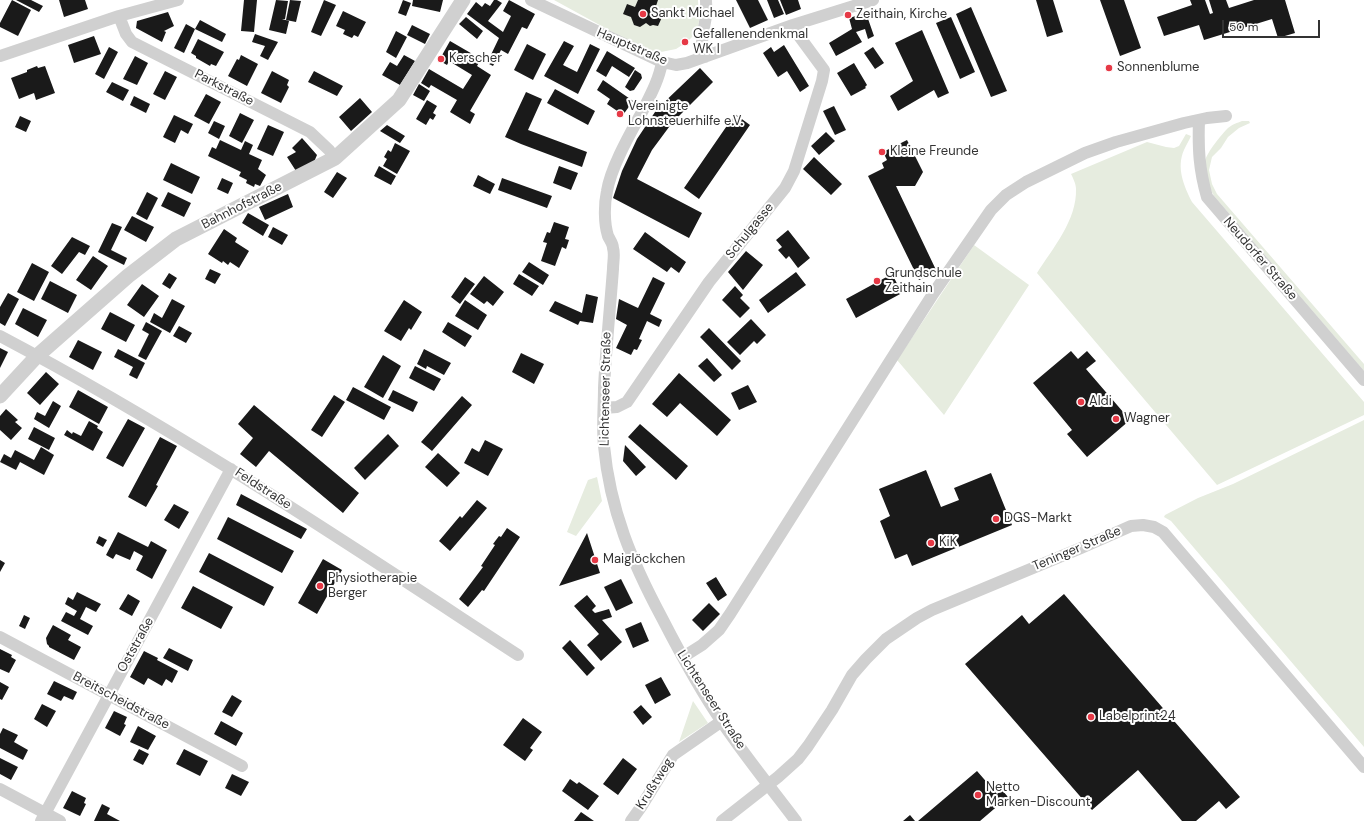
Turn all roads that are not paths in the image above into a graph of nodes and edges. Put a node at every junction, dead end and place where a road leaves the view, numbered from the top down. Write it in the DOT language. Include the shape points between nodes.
graph roads {
  1 [pos="178,0"];
  2 [pos="462,0"];
  3 [pos="532,0"];
  4 [pos="706,0"];
  5 [pos="873,0"];
  6 [pos="119,16"];
  7 [pos="793,25"];
  8 [pos="0,56"];
  9 [pos="705,57"];
  10 [pos="662,62"];
  11 [pos="1226,116"];
  12 [pos="1199,120"];
  13 [pos="335,158"];
  14 [pos="0,336"];
  15 [pos="37,356"];
  16 [pos="1364,380"];
  17 [pos="0,396"];
  18 [pos="604,408"];
  19 [pos="231,469"];
  20 [pos="0,637"];
  21 [pos="518,655"];
  22 [pos="683,657"];
  23 [pos="108,694"];
  24 [pos="722,721"];
  25 [pos="242,766"];
  26 [pos="1364,767"];
  27 [pos="768,784"];
  28 [pos="0,789"];
  29 [pos="43,817"];
  30 [pos="725,820"];
  31 [pos="60,821"];
  32 [pos="630,821"];
  33 [pos="796,821"];
  1 -- 6 [label="street"];
  2 -- 13 [label="street, Bahnhofstraße" via="399,100"];
  3 -- 10 [label="street, Hauptstraße"];
  4 -- 9 [label="street" via="701,40"];
  5 -- 7 [label="street, Hauptstraße"];
  6 -- 8 [label="street"];
  6 -- 13 [label="street, Parkstraße" via="132,42 310,132"];
  7 -- 9 [label="street, Hauptstraße"];
  7 -- 18 [label="street, Schulgasse" via="824,70 794,171 785,188 709,282 627,402 617,407"];
  9 -- 10 [label="street, Hauptstraße" via="676,65"];
  10 -- 18 [label="street, Lichtenseer Straße" via="656,84 628,136 607,191 606,221 613,248 613,266 606,339"];
  11 -- 12 [label="street"];
  12 -- 16 [label="street, Neudorfer Straße" via="1199,160 1201,177 1208,197"];
  12 -- 22 [label="street" via="1085,153 1026,182 1006,195 991,210 937,288 719,630"];
  13 -- 15 [label="street, Bahnhofstraße" via="176,239 128,276"];
  14 -- 15 [label="street, Feldstraße"];
  15 -- 17 [label="street, Bahnhofstraße"];
  15 -- 19 [label="street, Feldstraße"];
  18 -- 22 [label="street, Lichtenseer Straße" via="604,446 618,520 640,576"];
  19 -- 21 [label="street, Feldstraße"];
  19 -- 23 [label="street, Oststraße"];
  20 -- 23 [label="street, Breitscheidstraße"];
  22 -- 24 [label="street, Lichtenseer Straße"];
  23 -- 25 [label="street, Breitscheidstraße"];
  23 -- 29 [label="street, Oststraße"];
  24 -- 27 [label="street, Lichtenseer Straße"];
  24 -- 32 [label="street, Krußtweg" via="673,754"];
  26 -- 27 [label="street, Teninger Straße" via="1163,532 1154,526 1143,525 1131,526 932,610 886,639 852,674 832,710 801,755"];
  27 -- 30 [label="street, Teninger Straße"];
  27 -- 33 [label="street, Lichtenseer Straße"];
  28 -- 29 [label="street"];
  29 -- 31 [label="street"];
}
